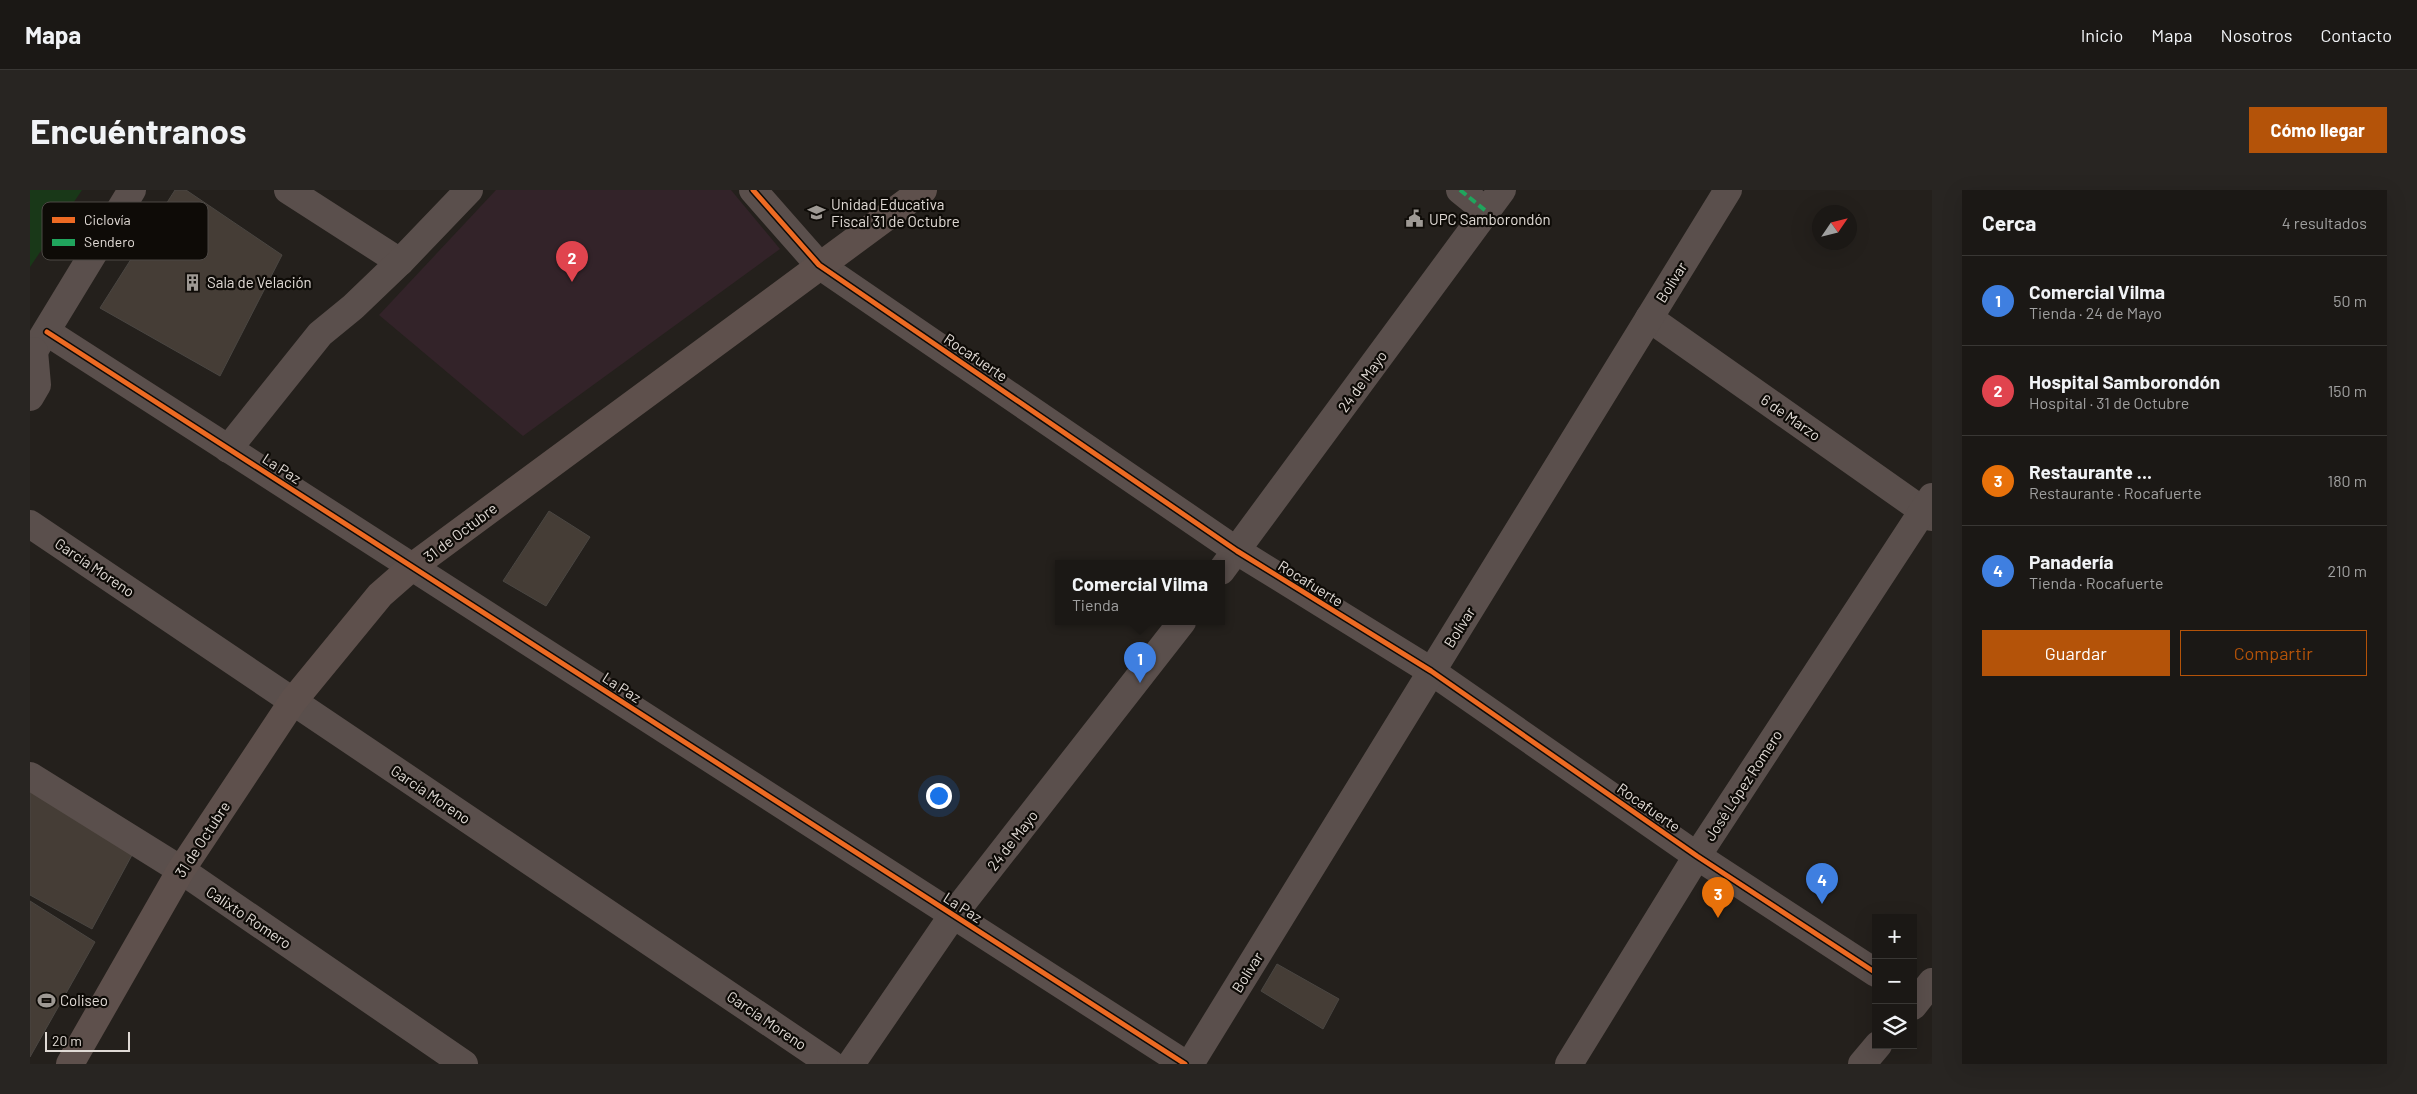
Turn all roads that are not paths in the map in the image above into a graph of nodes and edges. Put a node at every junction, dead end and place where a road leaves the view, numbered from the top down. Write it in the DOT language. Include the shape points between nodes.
graph roads {
  1 [pos="132,190"];
  2 [pos="288,190"];
  3 [pos="469,190"];
  4 [pos="753,190"];
  5 [pos="923,190"];
  6 [pos="1460,190"];
  7 [pos="1502,190"];
  8 [pos="1728,190"];
  9 [pos="125,202"];
  10 [pos="1486,212"];
  11 [pos="89,260"];
  12 [pos="400,262"];
  13 [pos="819,265"];
  14 [pos="1649,318"];
  15 [pos="37,346"];
  16 [pos="30,397"];
  17 [pos="228,448"];
  18 [pos="1930,508"];
  19 [pos="30,524"];
  20 [pos="1229,561"];
  21 [pos="412,567"];
  22 [pos="1180,625"];
  23 [pos="1431,671"];
  24 [pos="293,700"];
  25 [pos="30,776"];
  26 [pos="1697,856"];
  27 [pos="181,870"];
  28 [pos="953,915"];
  29 [pos="1872,970"];
  30 [pos="1875,1049"];
  31 [pos="70,1064"];
  32 [pos="464,1064"];
  33 [pos="832,1064"];
  34 [pos="851,1064"];
  35 [pos="1184,1064"];
  36 [pos="1190,1064"];
  37 [pos="1569,1064"];
  38 [pos="1862,1064"];
  1 -- 9 [label="street"];
  2 -- 12 [label="street"];
  3 -- 12 [label="street"];
  4 -- 13 [label="street, Rocafuerte"];
  5 -- 13 [label="street, 31 de Octubre"];
  6 -- 10 [label="street"];
  7 -- 10 [label="street, 24 de Mayo"];
  8 -- 14 [label="street, Bolívar"];
  10 -- 20 [label="street, 24 de Mayo"];
  11 -- 15 [label="street"];
  12 -- 17 [label="street" via="320,334"];
  13 -- 20 [label="street, Rocafuerte"];
  13 -- 21 [label="street, 31 de Octubre"];
  14 -- 18 [label="street, 6 de Marzo"];
  14 -- 23 [label="street, Bolívar"];
  15 -- 16 [label="street" via="37,385"];
  15 -- 17 [label="street, La Paz"];
  17 -- 21 [label="street, La Paz"];
  18 -- 26 [label="street, José López Romero"];
  19 -- 24 [label="street, García Moreno"];
  20 -- 23 [label="street, Rocafuerte"];
  21 -- 24 [label="street, 31 de Octubre" via="380,595"];
  21 -- 28 [label="street, La Paz"];
  22 -- 28 [label="street, 24 de Mayo"];
  23 -- 26 [label="street, Rocafuerte"];
  23 -- 36 [label="street, Bolívar"];
  24 -- 27 [label="street, 31 de Octubre"];
  24 -- 33 [label="street, García Moreno"];
  25 -- 27 [label="street, Calixto Romero"];
  26 -- 29 [label="street, Rocafuerte"];
  26 -- 37 [label="street, José López Romero"];
  27 -- 31 [label="street, 31 de Octubre"];
  27 -- 32 [label="street, Calixto Romero"];
  28 -- 34 [label="street, 24 de Mayo"];
  28 -- 35 [label="street, La Paz"];
  30 -- 38 [label="street"];
}
